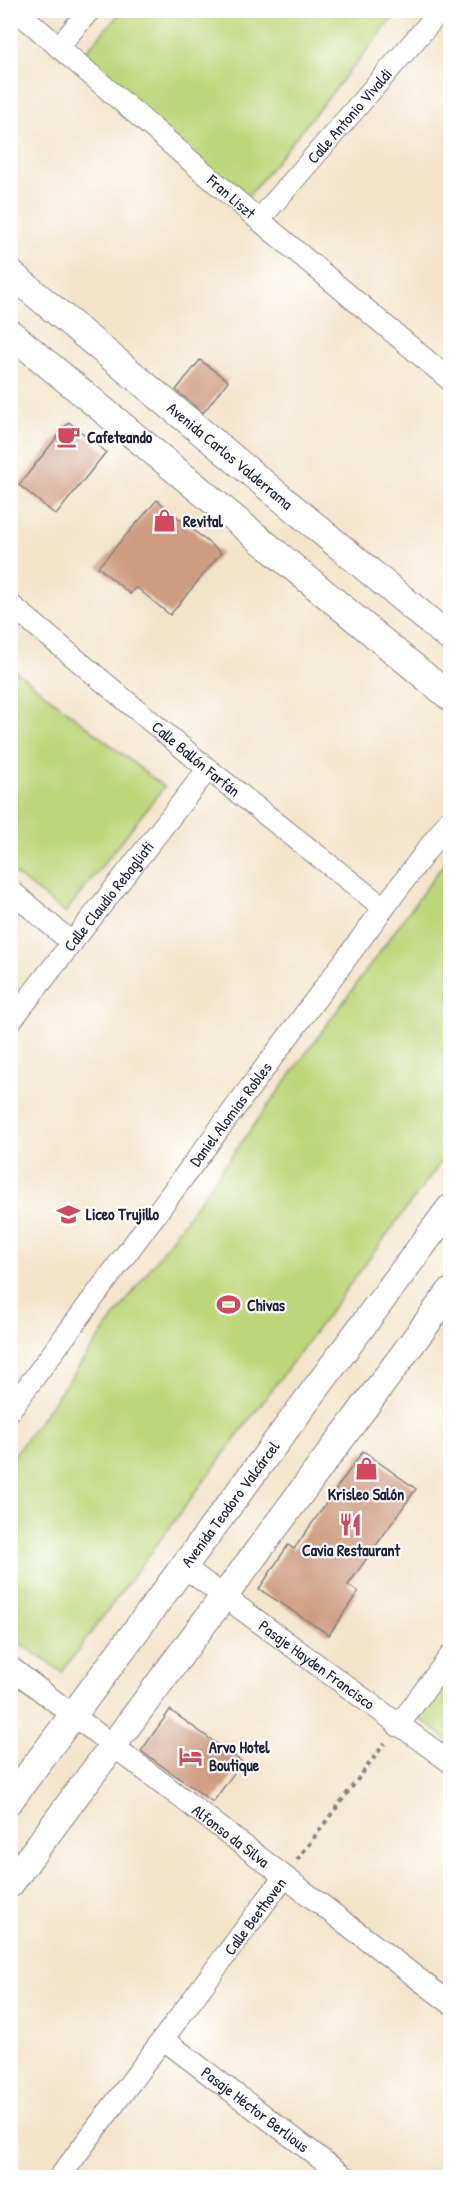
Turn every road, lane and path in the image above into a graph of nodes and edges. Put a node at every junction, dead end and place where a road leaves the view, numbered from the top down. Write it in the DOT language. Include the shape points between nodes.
graph roads {
  1 [pos="16,10"];
  2 [pos="90,10"];
  3 [pos="441,10"];
  4 [pos="58,47"];
  5 [pos="258,220"];
  6 [pos="10,273"];
  7 [pos="10,333"];
  8 [pos="450,380"];
  9 [pos="10,604"];
  10 [pos="450,638"];
  11 [pos="450,697"];
  12 [pos="208,770"];
  13 [pos="450,819"];
  14 [pos="10,890"];
  15 [pos="384,908"];
  16 [pos="72,943"];
  17 [pos="10,1022"];
  18 [pos="450,1208"];
  19 [pos="450,1292"];
  20 [pos="10,1410"];
  21 [pos="184,1567"];
  22 [pos="225,1597"];
  23 [pos="450,1656"];
  24 [pos="10,1666"];
  25 [pos="74,1715"];
  26 [pos="398,1726"];
  27 [pos="114,1747"];
  28 [pos="450,1762"];
  29 [pos="10,1800"];
  30 [pos="284,1877"];
  31 [pos="10,1884"];
  32 [pos="450,2003"];
  33 [pos="163,2039"];
  34 [pos="59,2178"];
  35 [pos="346,2178"];
  1 -- 4 [label="street, Fran Liszt"];
  2 -- 4 [label="street"];
  3 -- 5 [label="street, Calle Antonio Vivaldi"];
  4 -- 5 [label="street, Fran Liszt"];
  5 -- 8 [label="street, Fran Liszt"];
  6 -- 10 [label="street, Avenida Carlos Valderrama"];
  7 -- 11 [label="street"];
  9 -- 12 [label="street, Calle Ballón Farfán"];
  12 -- 15 [label="street, Calle Ballón Farfán"];
  12 -- 16 [label="street, Calle Claudio Rebagliati"];
  13 -- 15 [label="street, Daniel Alomias Robles"];
  14 -- 16 [label="street"];
  15 -- 20 [label="street, Daniel Alomias Robles"];
  16 -- 17 [label="street, Calle Claudio Rebagliati"];
  18 -- 21 [label="street, Avenida Teodoro Valcárcel"];
  19 -- 22 [label="street"];
  21 -- 22 [label="street, Pasaje Hayden Francisco"];
  21 -- 25 [label="street, Avenida Teodoro Valcárcel"];
  22 -- 26 [label="street, Pasaje Hayden Francisco"];
  22 -- 27 [label="street"];
  23 -- 26 [label="street"];
  24 -- 25 [label="street, Alfonso da Silva"];
  25 -- 27 [label="street, Alfonso da Silva"];
  25 -- 29 [label="street, Avenida Teodoro Valcárcel"];
  26 -- 28 [label="street, Pasaje Hayden Francisco"];
  26 -- 30 [label="path, Calle Beethoven"];
  27 -- 30 [label="street, Alfonso da Silva"];
  27 -- 31 [label="street"];
  30 -- 32 [label="street, Alfonso da Silva"];
  30 -- 33 [label="street, Calle Beethoven"];
  33 -- 34 [label="street, Calle Beethoven"];
  33 -- 35 [label="street, Pasaje Héctor Berlious"];
}
